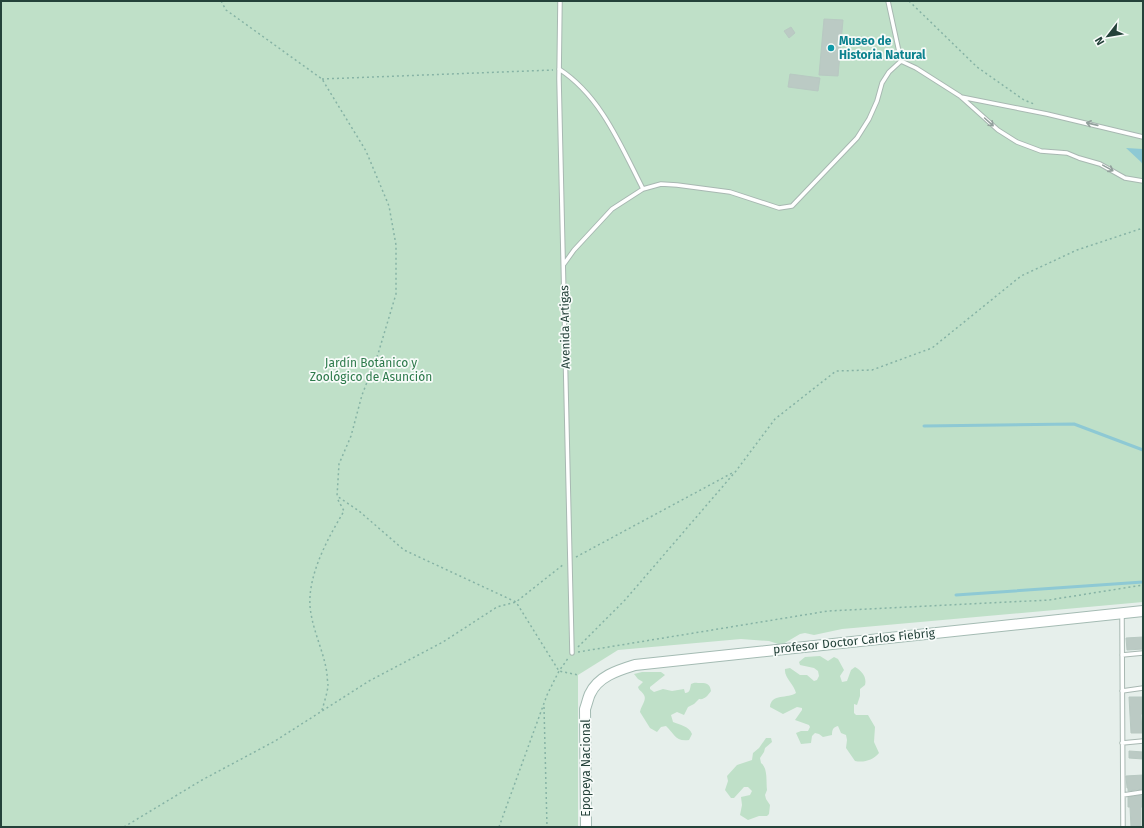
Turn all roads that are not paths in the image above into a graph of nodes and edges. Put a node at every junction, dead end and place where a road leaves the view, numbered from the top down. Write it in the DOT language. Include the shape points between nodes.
graph roads {
  1 [pos="560,1"];
  2 [pos="888,1"];
  3 [pos="901,61"];
  4 [pos="559,69"];
  5 [pos="960,96"];
  6 [pos="1143,137"];
  7 [pos="1143,181"];
  8 [pos="643,189"];
  9 [pos="564,264"];
  10 [pos="1143,611"];
  11 [pos="1122,613"];
  12 [pos="572,653"];
  13 [pos="1143,653"];
  14 [pos="1122,655"];
  15 [pos="1143,688"];
  16 [pos="1122,691"];
  17 [pos="585,709"];
  18 [pos="1143,741"];
  19 [pos="1122,743"];
  20 [pos="1143,792"];
  21 [pos="1122,795"];
  22 [pos="586,827"];
  23 [pos="1123,827"];
  1 -- 4 [label="lane, Avenida Artigas"];
  2 -- 3 [label="lane"];
  3 -- 5 [label="lane"];
  3 -- 8 [label="lane" via="882,83 869,118 857,138 792,206 779,208 730,192 676,185 661,184"];
  4 -- 8 [label="lane" via="572,78 595,103 615,133"];
  4 -- 9 [label="lane, Avenida Artigas"];
  6 -- 5 [label="lane, one-way"];
  5 -- 7 [label="lane, one-way" via="998,130 1017,142 1041,151 1067,153 1100,164 1125,178"];
  8 -- 9 [label="lane" via="612,209"];
  9 -- 12 [label="lane, Avenida Artigas"];
  10 -- 11 [label="street, profesor Doctor Carlos Fiebrig"];
  11 -- 14 [label="lane"];
  11 -- 17 [label="street, profesor Doctor Carlos Fiebrig" via="635,665 616,671 601,680 591,692"];
  13 -- 14 [label="lane"];
  14 -- 16 [label="lane"];
  15 -- 16 [label="lane"];
  16 -- 19 [label="lane"];
  17 -- 22 [label="street, Epopeya Nacional"];
  18 -- 19 [label="lane"];
  19 -- 21 [label="lane"];
  20 -- 21 [label="lane"];
  21 -- 23 [label="lane"];
}
